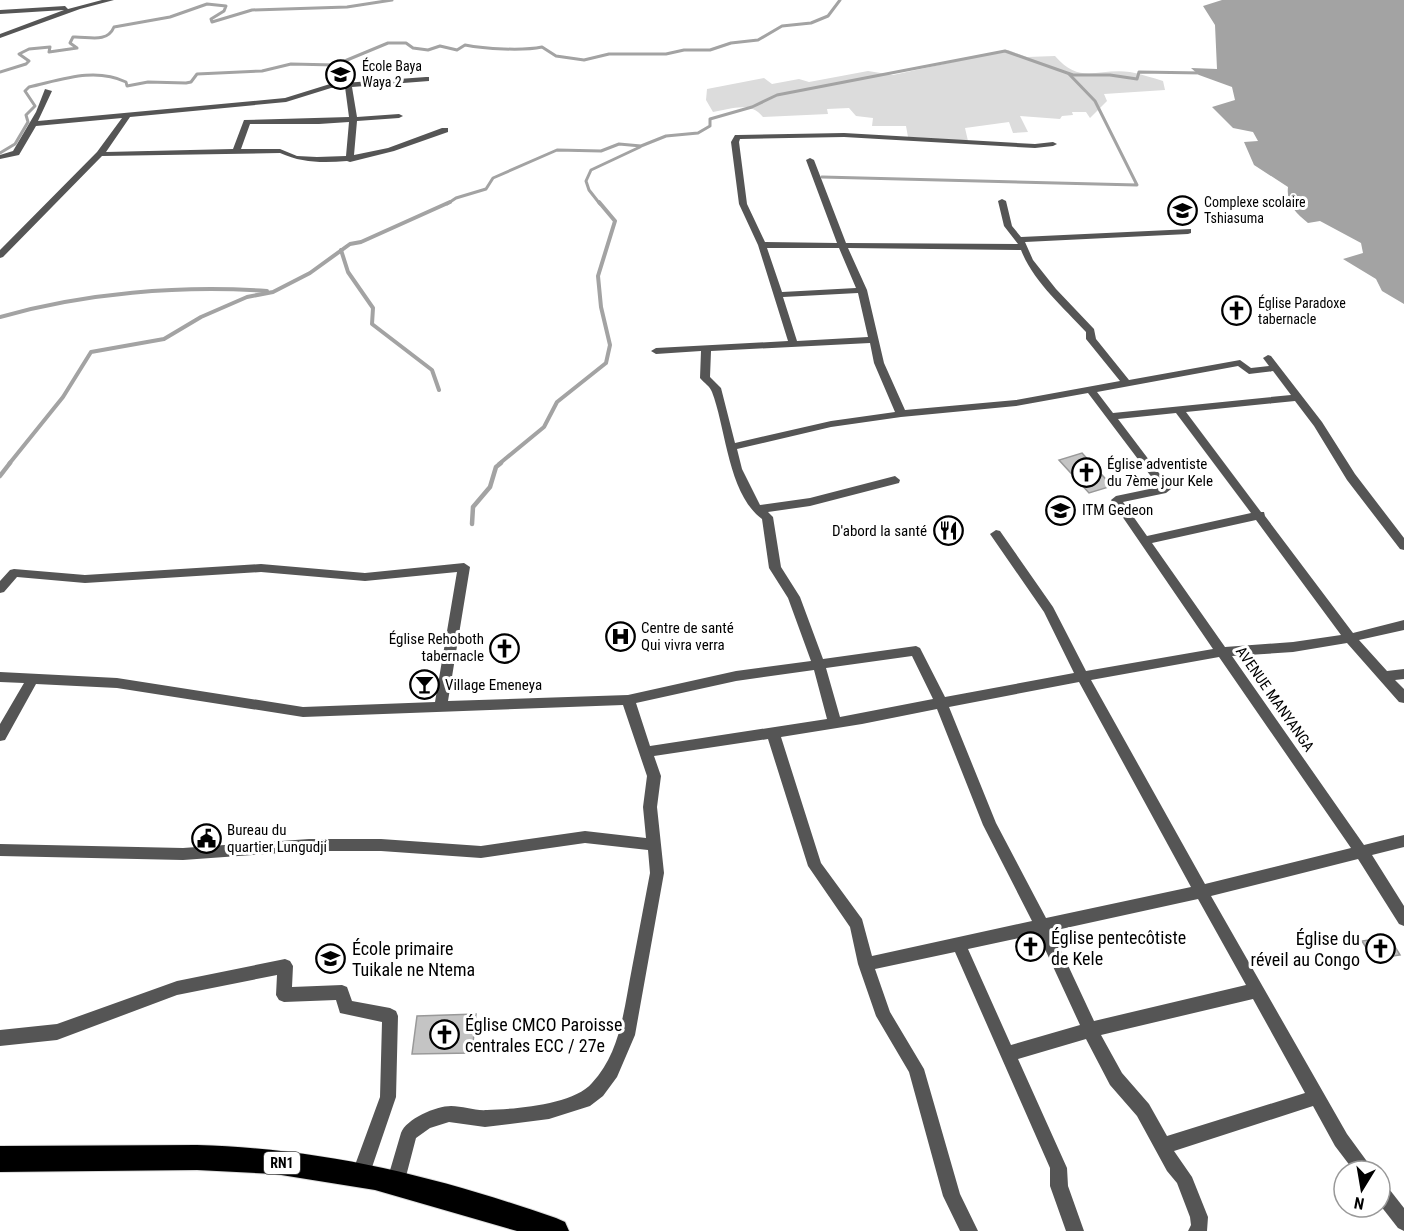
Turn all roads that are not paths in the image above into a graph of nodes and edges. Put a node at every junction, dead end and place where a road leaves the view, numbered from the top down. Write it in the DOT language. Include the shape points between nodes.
graph roads {
  1 [pos="32,0"];
  2 [pos="111,0"];
  3 [pos="78,7"];
  4 [pos="26,10"];
  5 [pos="0,12"];
  6 [pos="0,36"];
  7 [pos="426,79"];
  8 [pos="348,86"];
  9 [pos="48,91"];
  10 [pos="128,115"];
  11 [pos="399,116"];
  12 [pos="353,118"];
  13 [pos="33,124"];
  14 [pos="445,130"];
  15 [pos="1053,144"];
  16 [pos="236,152"];
  17 [pos="100,154"];
  18 [pos="0,158"];
  19 [pos="350,160"];
  20 [pos="810,160"];
  21 [pos="1002,201"];
  22 [pos="1188,231"];
  23 [pos="1021,244"];
  24 [pos="762,245"];
  25 [pos="844,246"];
  26 [pos="0,255"];
  27 [pos="862,290"];
  28 [pos="777,295"];
  29 [pos="873,340"];
  30 [pos="794,345"];
  31 [pos="706,348"];
  32 [pos="656,351"];
  33 [pos="1268,358"];
  34 [pos="1275,368"];
  35 [pos="1127,384"];
  36 [pos="1091,391"];
  37 [pos="1296,398"];
  38 [pos="1178,408"];
  39 [pos="902,414"];
  40 [pos="1111,417"];
  41 [pos="731,447"];
  42 [pos="896,480"];
  43 [pos="756,509"];
  44 [pos="1260,515"];
  45 [pos="996,534"];
  46 [pos="1145,541"];
  47 [pos="1404,546"];
  48 [pos="0,589"];
  49 [pos="1404,625"];
  50 [pos="1350,638"];
  51 [pos="1223,652"];
  52 [pos="818,663"];
  53 [pos="1404,674"];
  54 [pos="0,676"];
  55 [pos="1083,676"];
  56 [pos="1386,676"];
  57 [pos="33,678"];
  58 [pos="1404,698"];
  59 [pos="628,700"];
  60 [pos="941,703"];
  61 [pos="441,707"];
  62 [pos="835,723"];
  63 [pos="773,733"];
  64 [pos="0,736"];
  65 [pos="647,752"];
  66 [pos="1404,841"];
  67 [pos="654,844"];
  68 [pos="0,850"];
  69 [pos="1359,851"];
  70 [pos="1204,891"];
  71 [pos="1404,919"];
  72 [pos="1042,925"];
  73 [pos="959,945"];
  74 [pos="866,964"];
  75 [pos="1258,990"];
  76 [pos="1090,1030"];
  77 [pos="0,1038"];
  78 [pos="1007,1054"];
  79 [pos="1317,1097"];
  80 [pos="1162,1146"];
  81 [pos="0,1159"];
  82 [pos="1356,1159"];
  83 [pos="360,1176"];
  84 [pos="395,1184"];
  85 [pos="1392,1206"];
  86 [pos="1404,1222"];
  87 [pos="556,1231"];
  88 [pos="969,1231"];
  89 [pos="1075,1231"];
  90 [pos="1197,1231"];
  1 -- 4 [label="street"];
  2 -- 3 [label="street"];
  3 -- 4 [label="street"];
  3 -- 6 [label="street"];
  4 -- 5 [label="street"];
  7 -- 8 [label="street"];
  8 -- 10 [label="street" via="319,89 286,100"];
  8 -- 12 [label="street"];
  9 -- 13 [label="street"];
  10 -- 13 [label="street"];
  10 -- 17 [label="street"];
  11 -- 12 [label="street"];
  12 -- 16 [label="street" via="247,122"];
  12 -- 19 [label="street"];
  13 -- 18 [label="street" via="16,153"];
  14 -- 19 [label="street" via="405,146"];
  15 -- 24 [label="street" via="844,135 738,137 735,142 743,204"];
  16 -- 17 [label="street"];
  16 -- 19 [label="street" via="280,151 296,158"];
  17 -- 26 [label="street"];
  20 -- 25 [label="street"];
  21 -- 23 [label="street" via="1008,226"];
  22 -- 23 [label="street"];
  23 -- 25 [label="street"];
  23 -- 35 [label="street" via="1036,270 1091,331 1091,339"];
  24 -- 25 [label="street"];
  24 -- 28 [label="street"];
  25 -- 27 [label="street"];
  27 -- 28 [label="street"];
  27 -- 29 [label="street"];
  28 -- 30 [label="street"];
  29 -- 30 [label="street"];
  29 -- 39 [label="street"];
  30 -- 31 [label="street"];
  31 -- 32 [label="street"];
  31 -- 41 [label="street" via="705,378 716,388"];
  33 -- 34 [label="street"];
  34 -- 35 [label="street" via="1249,371 1240,363"];
  34 -- 37 [label="street"];
  35 -- 36 [label="street"];
  36 -- 39 [label="street"];
  36 -- 40 [label="street"];
  37 -- 38 [label="street"];
  37 -- 47 [label="street"];
  38 -- 40 [label="street"];
  38 -- 44 [label="street"];
  39 -- 41 [label="street" via="831,424"];
  40 -- 46 [label="street, AVENUE MANYANGA" via="1166,489 1116,500"];
  41 -- 43 [label="street"];
  42 -- 43 [label="street" via="788,508"];
  43 -- 52 [label="street" via="767,517 776,568 794,597"];
  44 -- 46 [label="street"];
  44 -- 50 [label="street"];
  45 -- 55 [label="street" via="1049,610"];
  46 -- 51 [label="street, AVENUE MANYANGA"];
  48 -- 61 [label="street" via="14,573 85,579 261,568 365,577 465,567"];
  49 -- 50 [label="street"];
  50 -- 51 [label="street"];
  50 -- 56 [label="street"];
  51 -- 55 [label="street"];
  51 -- 69 [label="street, AVENUE MANYANGA"];
  52 -- 59 [label="street"];
  52 -- 60 [label="street" via="916,651"];
  52 -- 62 [label="street"];
  53 -- 56 [label="street"];
  54 -- 57 [label="street"];
  55 -- 60 [label="street"];
  55 -- 70 [label="street"];
  56 -- 58 [label="street"];
  57 -- 61 [label="street" via="117,683 303,712"];
  57 -- 64 [label="street"];
  59 -- 61 [label="street"];
  59 -- 65 [label="street"];
  60 -- 62 [label="street"];
  60 -- 72 [label="street" via="990,825"];
  62 -- 63 [label="street"];
  63 -- 65 [label="street"];
  63 -- 74 [label="street" via="815,866 857,924"];
  65 -- 67 [label="street" via="654,776 650,807"];
  66 -- 69 [label="street"];
  67 -- 68 [label="street" via="585,837 480,852 381,845 309,845 183,854"];
  67 -- 84 [label="street" via="657,873 627,1035 602,1084 584,1100 549,1111 485,1119 449,1114 426,1121 410,1133"];
  69 -- 70 [label="street"];
  69 -- 71 [label="street, AVENUE MANYANGA"];
  70 -- 72 [label="street"];
  70 -- 75 [label="street"];
  72 -- 73 [label="street"];
  72 -- 76 [label="street"];
  73 -- 74 [label="street"];
  73 -- 78 [label="street"];
  74 -- 88 [label="street" via="884,1016 916,1069 952,1196"];
  75 -- 76 [label="street"];
  75 -- 79 [label="street"];
  76 -- 78 [label="street"];
  76 -- 80 [label="street" via="1116,1080 1143,1110"];
  77 -- 83 [label="street" via="57,1032 177,988 285,966 284,995 342,992 346,1008 390,1016 388,1098"];
  78 -- 89 [label="street" via="1058,1168 1059,1186"];
  79 -- 80 [label="street"];
  79 -- 82 [label="street"];
  80 -- 90 [label="street" via="1182,1177 1199,1217"];
  81 -- 83 [label="highway, RN1" via="243,1159 315,1166"];
  83 -- 84 [label="highway, RN1"];
  84 -- 87 [label="highway, RN1"];
  85 -- 86 [label="street"];
}
